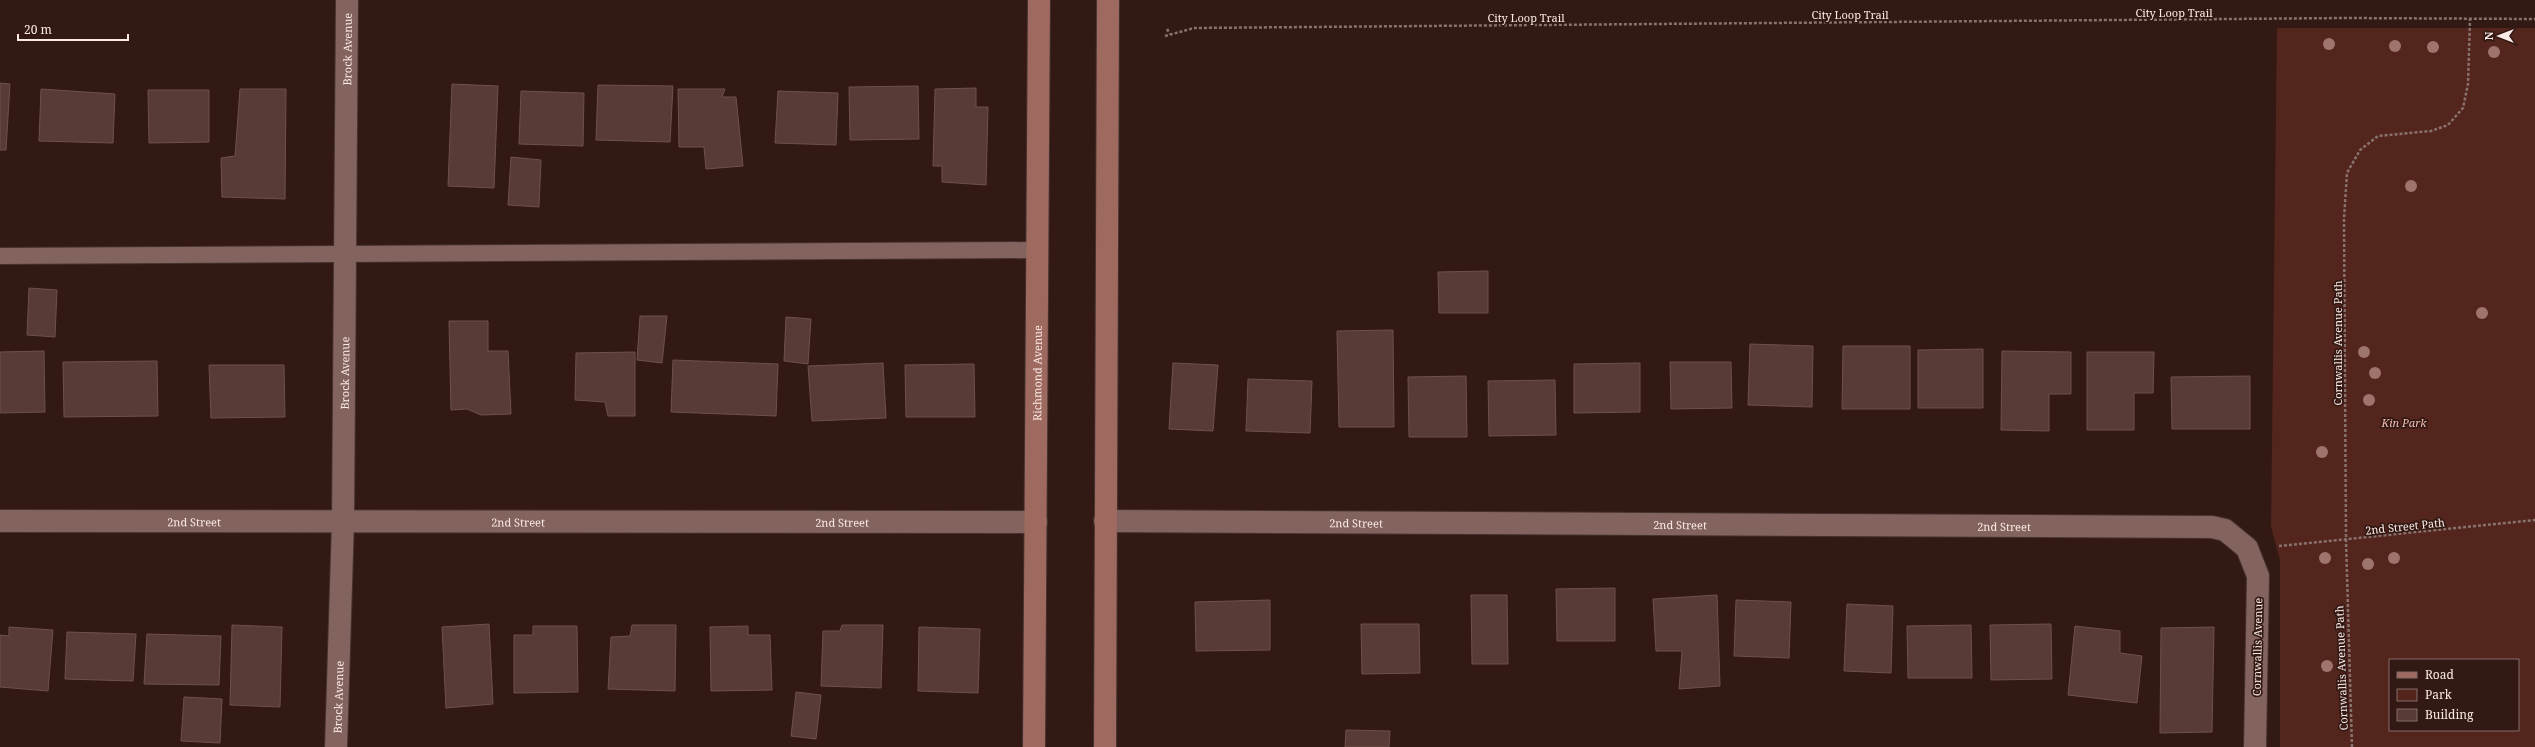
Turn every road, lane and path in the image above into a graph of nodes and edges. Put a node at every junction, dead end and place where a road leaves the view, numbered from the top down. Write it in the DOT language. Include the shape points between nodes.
graph roads {
  1 [pos="347,0"];
  2 [pos="1039,0"];
  3 [pos="1108,0"];
  4 [pos="2470,19"];
  5 [pos="2535,19"];
  6 [pos="1167,29"];
  7 [pos="1170,34"];
  8 [pos="1166,36"];
  9 [pos="1038,250"];
  10 [pos="0,256"];
  11 [pos="346,256"];
  12 [pos="2535,520"];
  13 [pos="0,521"];
  14 [pos="343,521"];
  15 [pos="1105,521"];
  16 [pos="1036,522"];
  17 [pos="2346,541"];
  18 [pos="2276,546"];
  19 [pos="2247,548"];
  20 [pos="336,747"];
  21 [pos="1034,747"];
  22 [pos="1105,747"];
  23 [pos="2255,747"];
  24 [pos="2352,747"];
  1 -- 11 [label="street, Brock Avenue"];
  2 -- 9 [label="main road, Richmond Avenue"];
  3 -- 15 [label="main road"];
  4 -- 5 [label="path, City Loop Trail"];
  4 -- 7 [label="path, City Loop Trail" via="1194,28"];
  4 -- 17 [label="path, Cornwallis Avenue Path" via="2468,84 2463,108 2448,125 2431,131 2378,136 2360,150 2347,173 2344,219"];
  6 -- 7 [label="path"];
  7 -- 8 [label="path, City Loop Trail"];
  9 -- 11 [label="lane"];
  9 -- 16 [label="main road, Richmond Avenue"];
  10 -- 11 [label="lane"];
  11 -- 14 [label="street, Brock Avenue"];
  12 -- 17 [label="path, 2nd Street Path"];
  13 -- 14 [label="street, 2nd Street"];
  14 -- 16 [label="street, 2nd Street"];
  14 -- 20 [label="street, Brock Avenue"];
  15 -- 19 [label="street, 2nd Street" via="2200,526 2225,530"];
  15 -- 22 [label="main road"];
  16 -- 21 [label="main road, Richmond Avenue"];
  17 -- 18 [label="path, 2nd Street Path"];
  17 -- 24 [label="path, Cornwallis Avenue Path"];
  19 -- 23 [label="street, Cornwallis Avenue" via="2258,576"];
}
